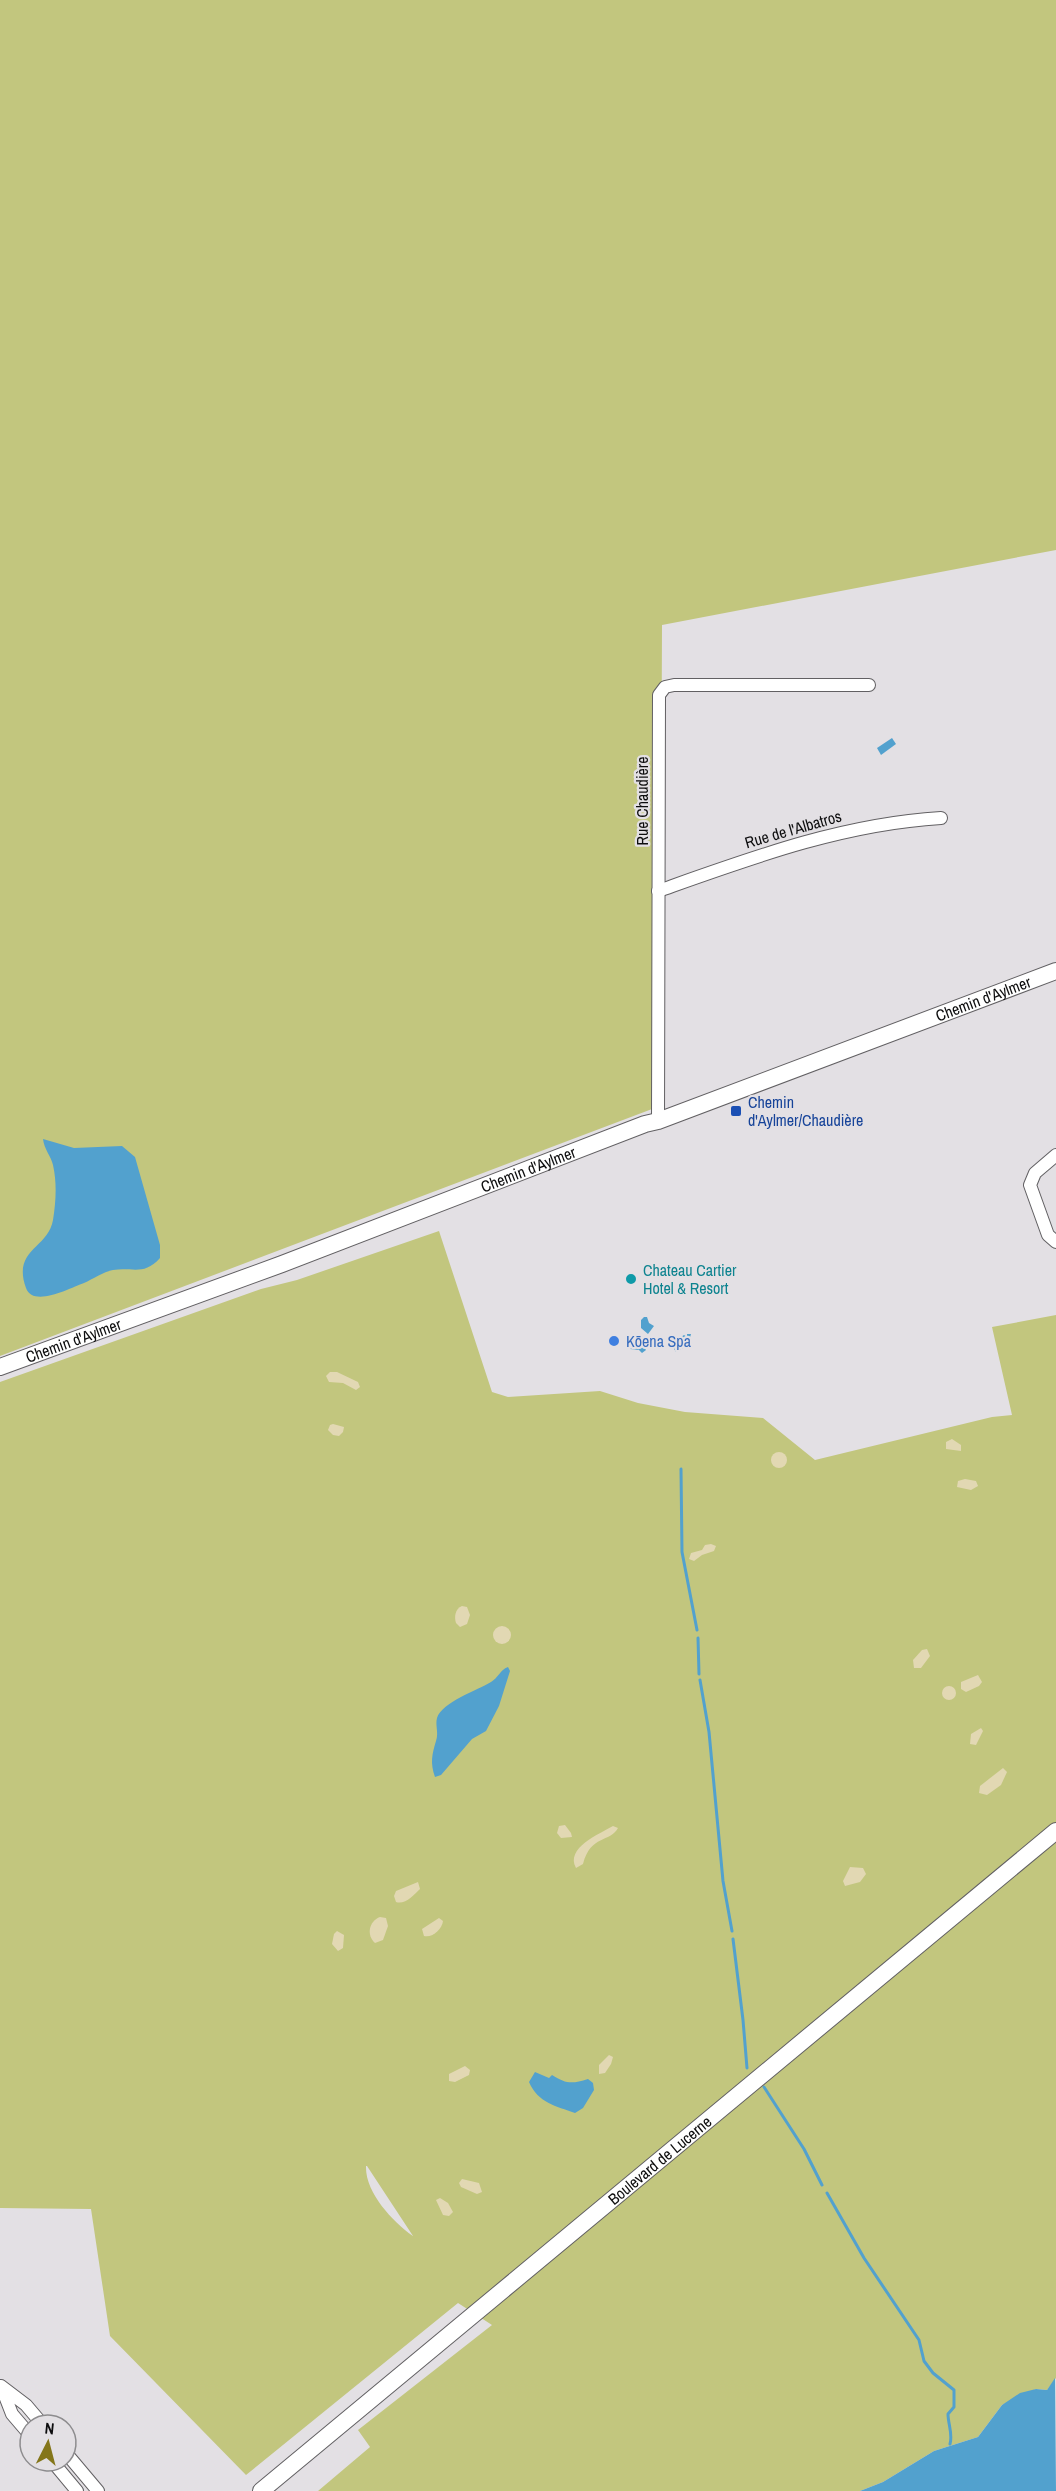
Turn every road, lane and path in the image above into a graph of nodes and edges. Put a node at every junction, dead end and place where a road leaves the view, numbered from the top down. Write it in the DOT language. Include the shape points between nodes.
graph roads {
  1 [pos="869,685"];
  2 [pos="941,818"];
  3 [pos="658,891"];
  4 [pos="1056,970"];
  5 [pos="658,1121"];
  6 [pos="1056,1155"];
  7 [pos="1056,1242"];
  8 [pos="0,1367"];
  9 [pos="1056,1831"];
  10 [pos="1,2386"];
  11 [pos="33,2413"];
  12 [pos="18,2421"];
  13 [pos="78,2467"];
  14 [pos="62,2473"];
  15 [pos="77,2491"];
  16 [pos="98,2491"];
  17 [pos="261,2491"];
  1 -- 3 [label="street, Rue Chaudière" via="665,687 659,695"];
  2 -- 3 [label="street, Rue de l'Albatros" via="888,823 819,837"];
  3 -- 5 [label="street, Rue Chaudière"];
  4 -- 5 [label="main road, Chemin d'Aylmer"];
  5 -- 8 [label="main road, Chemin d'Aylmer"];
  6 -- 7 [label="street" via="1032,1178 1031,1191 1048,1235"];
  9 -- 17 [label="main road, Boulevard de Lucerne"];
  10 -- 11 [label="street"];
  10 -- 12 [label="street"];
  13 -- 16 [label="street"];
  14 -- 15 [label="street"];
}
